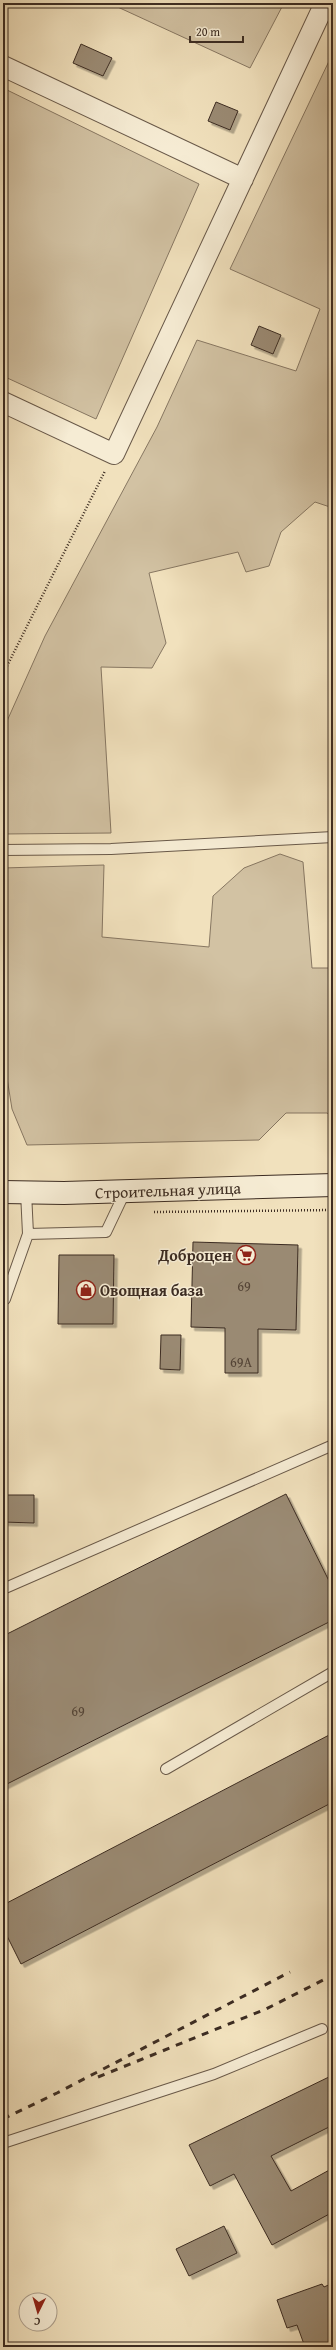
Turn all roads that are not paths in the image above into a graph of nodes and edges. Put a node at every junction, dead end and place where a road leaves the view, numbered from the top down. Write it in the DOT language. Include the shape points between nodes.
graph roads {
  1 [pos="325,3"];
  2 [pos="3,66"];
  3 [pos="243,179"];
  4 [pos="3,402"];
  5 [pos="333,837"];
  6 [pos="3,850"];
  7 [pos="333,1185"];
  8 [pos="3,1192"];
  9 [pos="26,1192"];
  10 [pos="125,1192"];
  11 [pos="28,1234"];
  12 [pos="3,1299"];
  13 [pos="333,1445"];
  14 [pos="3,1589"];
  15 [pos="333,1672"];
  16 [pos="166,1769"];
  17 [pos="322,2029"];
  18 [pos="3,2143"];
  1 -- 3 [label="street"];
  2 -- 3 [label="street"];
  3 -- 4 [label="street" via="114,454"];
  5 -- 6 [label="lane" via="111,849"];
  7 -- 10 [label="street, Строительная улица"];
  8 -- 9 [label="street, Строительная улица"];
  9 -- 10 [label="street, Строительная улица"];
  9 -- 11 [label="lane"];
  10 -- 11 [label="lane" via="106,1232"];
  11 -- 12 [label="lane"];
  13 -- 14 [label="lane"];
  15 -- 16 [label="lane"];
  17 -- 18 [label="lane" via="214,2074"];
}
